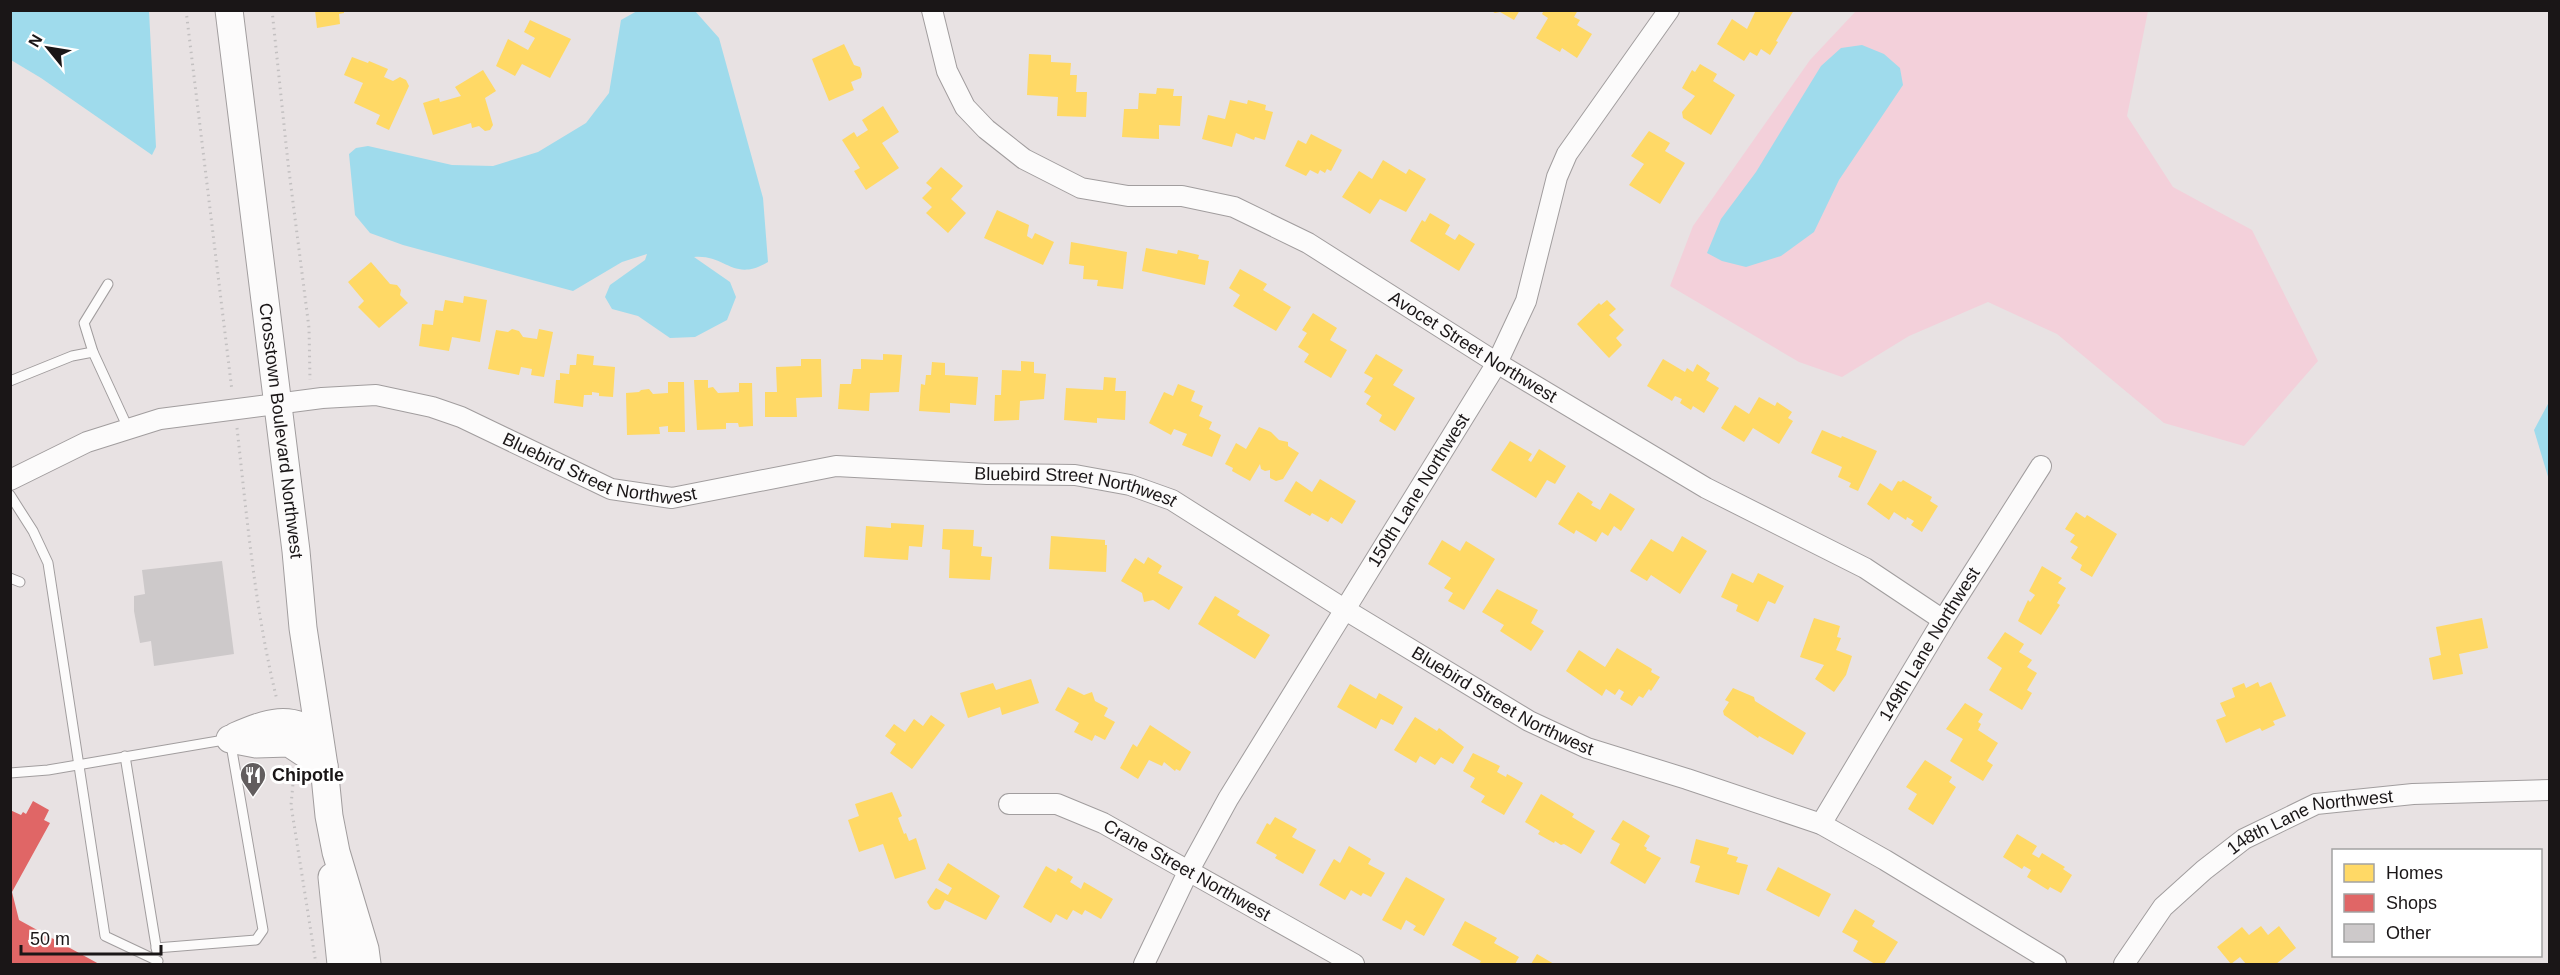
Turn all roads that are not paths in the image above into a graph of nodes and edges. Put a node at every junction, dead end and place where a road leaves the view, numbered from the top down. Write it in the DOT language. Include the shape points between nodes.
graph roads {
  1 [pos="230,10"];
  2 [pos="932,10"];
  3 [pos="1669,10"];
  4 [pos="108,284"];
  5 [pos="93,352"];
  6 [pos="1497,363"];
  7 [pos="10,381"];
  8 [pos="278,404"];
  9 [pos="128,428"];
  10 [pos="2041,465"];
  11 [pos="10,480"];
  12 [pos="10,495"];
  13 [pos="1344,609"];
  14 [pos="1943,620"];
  15 [pos="319,737"];
  16 [pos="230,739"];
  17 [pos="125,756"];
  18 [pos="79,764"];
  19 [pos="324,766"];
  20 [pos="10,774"];
  21 [pos="2550,789"];
  22 [pos="1009,804"];
  23 [pos="1821,824"];
  24 [pos="336,852"];
  25 [pos="1188,872"];
  26 [pos="156,948"];
  27 [pos="158,963"];
  28 [pos="341,964"];
  29 [pos="368,964"];
  30 [pos="1144,964"];
  31 [pos="1354,964"];
  32 [pos="2056,964"];
  33 [pos="2124,964"];
  1 -- 8 [label="street, Crosstown Boulevard Northwest"];
  2 -- 6 [label="street, Avocet Street Northwest" via="946,71 965,107 1024,159 1081,188 1128,196 1182,196 1234,207 1308,243"];
  3 -- 6 [label="street, 150th Lane Northwest" via="1567,154 1557,177 1526,300"];
  4 -- 5 [label="lane" via="84,323"];
  5 -- 7 [label="lane" via="72,356"];
  5 -- 9 [label="lane"];
  6 -- 13 [label="street, 150th Lane Northwest"];
  6 -- 14 [label="street, Avocet Street Northwest" via="1706,488 1865,568"];
  8 -- 9 [label="street, Bluebird Street Northwest" via="160,419"];
  8 -- 13 [label="street, Bluebird Street Northwest" via="376,395 432,407 611,489 672,498 836,466 1075,475 1131,485 1172,500"];
  8 -- 15 [label="street, Crosstown Boulevard Northwest"];
  9 -- 11 [label="street, Bluebird Street Northwest" via="87,442"];
  10 -- 14 [label="street, 149th Lane Northwest"];
  12 -- 18 [label="lane" via="48,563"];
  13 -- 23 [label="street, Bluebird Street Northwest" via="1528,722 1587,748"];
  13 -- 25 [label="street, 150th Lane Northwest"];
  14 -- 23 [label="street, 149th Lane Northwest"];
  15 -- 16 [label="street" via="308,727 283,721"];
  15 -- 19 [label="street, Crosstown Boulevard Northwest"];
  16 -- 17 [label="lane"];
  16 -- 19 [label="street" via="256,744 289,743"];
  16 -- 26 [label="lane" via="263,930 256,940"];
  17 -- 18 [label="lane"];
  17 -- 26 [label="lane"];
  18 -- 20 [label="lane"];
  18 -- 27 [label="lane" via="105,936"];
  19 -- 24 [label="street, Crosstown Boulevard Northwest"];
  21 -- 33 [label="street, 148th Lane Northwest" via="2413,794 2316,804 2244,839 2204,870 2163,907"];
  22 -- 25 [label="street, Crane Street Northwest" via="1057,804 1103,823"];
  23 -- 32 [label="street, Bluebird Street Northwest"];
  24 -- 28 [label="street, Crosstown Boulevard Northwest" via="331,884"];
  24 -- 29 [label="street, Crosstown Boulevard Northwest"];
  25 -- 30 [label="street, 150th Lane Northwest"];
  25 -- 31 [label="street, Crane Street Northwest"];
  26 -- 27 [label="lane"];
}
